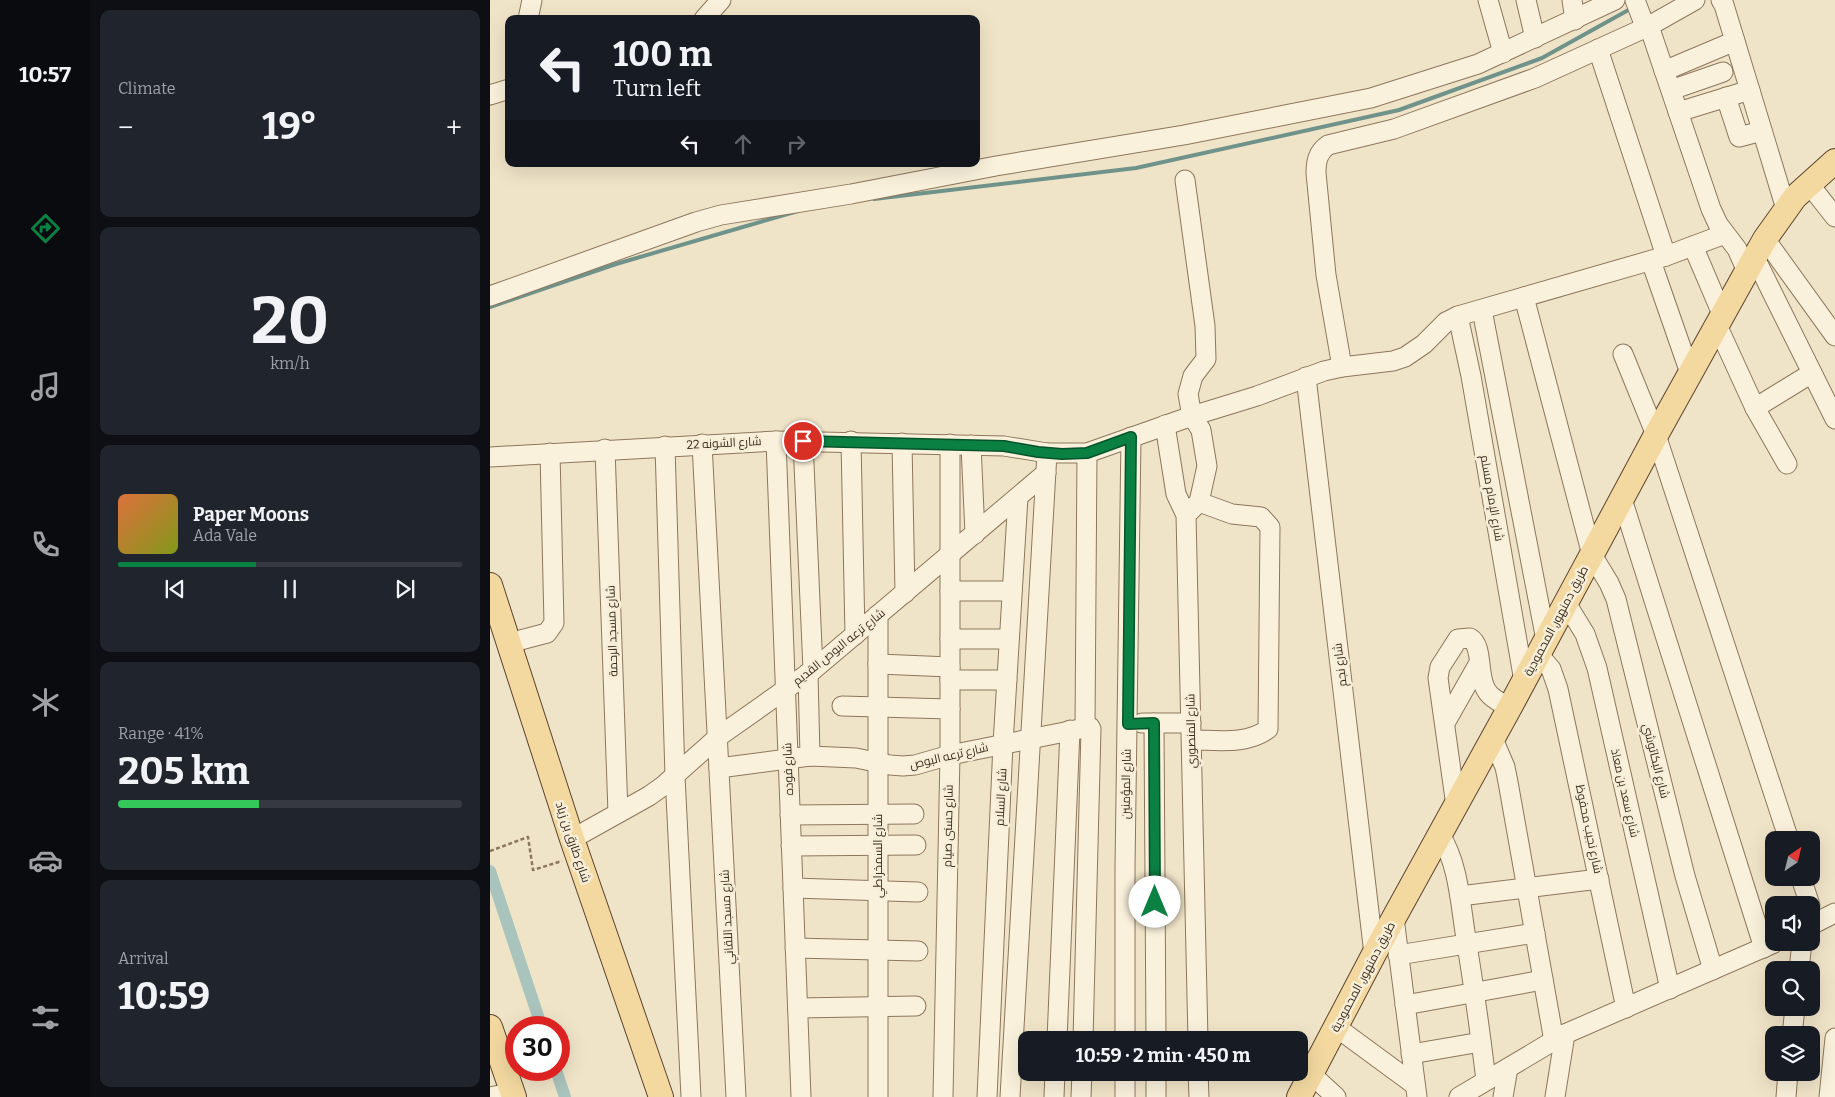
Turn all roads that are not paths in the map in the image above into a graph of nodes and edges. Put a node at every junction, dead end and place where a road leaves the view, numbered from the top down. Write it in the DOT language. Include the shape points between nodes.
graph roads {
  1 [pos="532,0"];
  2 [pos="721,0"];
  3 [pos="1488,0"];
  4 [pos="1526,0"];
  5 [pos="1572,0"];
  6 [pos="1615,0"];
  7 [pos="1635,0"];
  8 [pos="1695,0"];
  9 [pos="1721,0"];
  10 [pos="529,15"];
  11 [pos="708,15"];
  12 [pos="1575,20"];
  13 [pos="1646,24"];
  14 [pos="1536,38"];
  15 [pos="1735,42"];
  16 [pos="1598,50"];
  17 [pos="1503,53"];
  18 [pos="1664,72"];
  19 [pos="1723,72"];
  20 [pos="505,90"];
  21 [pos="1671,90"];
  22 [pos="1750,90"];
  23 [pos="490,95"];
  24 [pos="1726,97"];
  25 [pos="1678,112"];
  26 [pos="1762,131"];
  27 [pos="1835,161"];
  28 [pos="1185,180"];
  29 [pos="1808,184"];
  30 [pos="1786,209"];
  31 [pos="1835,217"];
  32 [pos="1725,234"];
  33 [pos="1693,246"];
  34 [pos="1756,256"];
  35 [pos="1658,258"];
  36 [pos="490,296"];
  37 [pos="1524,297"];
  38 [pos="1482,310"];
  39 [pos="1458,316"];
  40 [pos="1719,320"];
  41 [pos="1835,336"];
  42 [pos="1623,354"];
  43 [pos="1342,367"];
  44 [pos="1690,373"];
  45 [pos="1812,373"];
  46 [pos="1306,377"];
  47 [pos="1755,408"];
  48 [pos="1192,416"];
  49 [pos="1835,419"];
  50 [pos="1165,425"];
  51 [pos="1656,434"];
  52 [pos="1131,437"];
  53 [pos="776,441"];
  54 [pos="803,441"];
  55 [pos="851,441"];
  56 [pos="902,443"];
  57 [pos="702,444"];
  58 [pos="950,444"];
  59 [pos="971,445"];
  60 [pos="665,446"];
  61 [pos="605,449"];
  62 [pos="550,453"];
  63 [pos="1047,453"];
  64 [pos="1087,453"];
  65 [pos="490,457"];
  66 [pos="1787,464"];
  67 [pos="1046,473"];
  68 [pos="1018,497"];
  69 [pos="1622,499"];
  70 [pos="1200,502"];
  71 [pos="1186,515"];
  72 [pos="975,534"];
  73 [pos="950,555"];
  74 [pos="1592,555"];
  75 [pos="490,585"];
  76 [pos="950,591"];
  77 [pos="1012,591"];
  78 [pos="905,593"];
  79 [pos="1566,603"];
  80 [pos="878,616"];
  81 [pos="855,635"];
  82 [pos="950,639"];
  83 [pos="1009,639"];
  84 [pos="509,643"];
  85 [pos="1543,647"];
  86 [pos="1479,663"];
  87 [pos="878,664"];
  88 [pos="810,672"];
  89 [pos="950,673"];
  90 [pos="1007,680"];
  91 [pos="1524,681"];
  92 [pos="785,689"];
  93 [pos="842,706"];
  94 [pos="878,707"];
  95 [pos="1510,707"];
  96 [pos="950,709"];
  97 [pos="1154,723"];
  98 [pos="1445,723"];
  99 [pos="1128,724"];
  100 [pos="1081,728"];
  101 [pos="1191,732"];
  102 [pos="718,737"];
  103 [pos="1030,739"];
  104 [pos="1493,739"];
  105 [pos="1003,744"];
  106 [pos="950,755"];
  107 [pos="810,756"];
  108 [pos="788,759"];
  109 [pos="878,763"];
  110 [pos="719,768"];
  111 [pos="675,776"];
  112 [pos="1456,806"];
  113 [pos="618,813"];
  114 [pos="878,814"];
  115 [pos="914,814"];
  116 [pos="790,815"];
  117 [pos="1786,831"];
  118 [pos="1440,835"];
  119 [pos="878,845"];
  120 [pos="916,845"];
  121 [pos="791,846"];
  122 [pos="575,847"];
  123 [pos="1599,879"];
  124 [pos="793,888"];
  125 [pos="1527,888"];
  126 [pos="878,891"];
  127 [pos="918,892"];
  128 [pos="1460,896"];
  129 [pos="1835,913"];
  130 [pos="1820,914"];
  131 [pos="1394,918"];
  132 [pos="1535,933"];
  133 [pos="1765,933"];
  134 [pos="1467,944"];
  135 [pos="1765,947"];
  136 [pos="795,948"];
  137 [pos="878,950"];
  138 [pos="918,951"];
  139 [pos="1374,954"];
  140 [pos="1398,955"];
  141 [pos="1713,970"];
  142 [pos="1543,980"];
  143 [pos="1670,989"];
  144 [pos="1475,992"];
  145 [pos="1406,1005"];
  146 [pos="878,1006"];
  147 [pos="916,1006"];
  148 [pos="798,1008"];
  149 [pos="1626,1008"];
  150 [pos="490,1027"];
  151 [pos="1336,1027"];
  152 [pos="1058,1031"];
  153 [pos="1083,1031"];
  154 [pos="1125,1031"];
  155 [pos="1156,1031"];
  156 [pos="1198,1031"];
  157 [pos="1559,1038"];
  158 [pos="1835,1038"];
  159 [pos="1481,1042"];
  160 [pos="1411,1054"];
  161 [pos="490,1066"];
  162 [pos="1508,1068"];
  163 [pos="1311,1074"];
  164 [pos="1486,1080"];
  165 [pos="1055,1081"];
  166 [pos="1082,1081"];
  167 [pos="1125,1081"];
  168 [pos="1156,1081"];
  169 [pos="1198,1081"];
  170 [pos="1787,1081"];
  171 [pos="1416,1091"];
  172 [pos="501,1096"];
  173 [pos="661,1097"];
  174 [pos="691,1097"];
  175 [pos="736,1097"];
  176 [pos="801,1097"];
  177 [pos="878,1097"];
  178 [pos="943,1097"];
  179 [pos="987,1097"];
  180 [pos="1010,1097"];
  181 [pos="1054,1097"];
  182 [pos="1081,1097"];
  183 [pos="1125,1097"];
  184 [pos="1156,1097"];
  185 [pos="1199,1097"];
  186 [pos="1299,1097"];
  187 [pos="1336,1097"];
  188 [pos="1459,1097"];
  189 [pos="1503,1097"];
  190 [pos="1555,1097"];
  191 [pos="1786,1097"];
  192 [pos="1829,1097"];
  1 -- 10 [label="street"];
  2 -- 11 [label="street"];
  3 -- 17 [label="street"];
  4 -- 14 [label="street"];
  5 -- 12 [label="street"];
  6 -- 12 [label="street"];
  7 -- 13 [label="street"];
  8 -- 13 [label="street"];
  9 -- 15 [label="street"];
  12 -- 14 [label="street"];
  13 -- 16 [label="street"];
  13 -- 18 [label="street"];
  14 -- 17 [label="street"];
  15 -- 18 [label="street"];
  15 -- 22 [label="street"];
  16 -- 35 [label="street"];
  16 -- 43 [label="street" via="1535,78 1394,129 1322,149 1316,161 1316,173 1326,275"];
  17 -- 36 [label="street" via="1371,98 1184,135 721,215"];
  18 -- 21 [label="street"];
  19 -- 21 [label="street"];
  20 -- 23 [label="street"];
  21 -- 25 [label="street"];
  22 -- 24 [label="street"];
  22 -- 26 [label="street"];
  24 -- 25 [label="street"];
  24 -- 26 [label="street" via="1739,137"];
  25 -- 32 [label="street" via="1711,209"];
  26 -- 30 [label="street"];
  27 -- 29 [label="main road, طريق دمنهور, المحمودية"];
  28 -- 48 [label="street" via="1205,326 1206,359 1193,376 1188,394"];
  29 -- 30 [label="main road, طريق دمنهور, المحمودية"];
  29 -- 31 [label="street"];
  30 -- 34 [label="main road, طريق دمنهور, المحمودية"];
  32 -- 33 [label="street"];
  32 -- 34 [label="street" via="1737,250"];
  33 -- 35 [label="street"];
  33 -- 40 [label="street"];
  34 -- 40 [label="main road, طريق دمنهور, المحمودية"];
  34 -- 41 [label="street"];
  34 -- 45 [label="street"];
  35 -- 37 [label="street"];
  35 -- 44 [label="street"];
  37 -- 38 [label="street"];
  37 -- 74 [label="street, شارع البكاتوشي"];
  38 -- 39 [label="street"];
  38 -- 85 [label="street"];
  39 -- 43 [label="street, شارع الشونه 22" via="1405,356"];
  39 -- 91 [label="street, شارع الإمام مسلم"];
  40 -- 44 [label="main road, طريق دمنهور, المحمودية"];
  40 -- 47 [label="street"];
  42 -- 51 [label="street"];
  43 -- 46 [label="street, شارع الشونه 22"];
  44 -- 51 [label="main road, طريق دمنهور, المحمودية"];
  45 -- 47 [label="street"];
  45 -- 49 [label="street"];
  46 -- 48 [label="street, شارع الشونه 22"];
  46 -- 139 [label="street, شارع نجم"];
  47 -- 66 [label="street"];
  48 -- 50 [label="street, شارع الشونه 22"];
  48 -- 70 [label="street" via="1201,430 1207,466"];
  50 -- 52 [label="street, شارع الشونه 22"];
  50 -- 71 [label="street, شارع المنصوري" via="1176,494"];
  51 -- 69 [label="main road, طريق دمنهور, المحمودية"];
  51 -- 117 [label="street"];
  52 -- 64 [label="street, شارع الشونه 22"];
  52 -- 99 [label="street, شارع المؤمنين"];
  53 -- 54 [label="street, شارع الشونه 22"];
  53 -- 57 [label="street, شارع الشونه 22"];
  53 -- 92 [label="street, شارع فوده"];
  54 -- 55 [label="street, شارع الشونه 22"];
  54 -- 88 [label="street, شارع فوده"];
  55 -- 56 [label="street, شارع الشونه 22"];
  55 -- 81 [label="street"];
  56 -- 58 [label="street, شارع الشونه 22"];
  56 -- 78 [label="street"];
  57 -- 60 [label="street, شارع الشونه 22"];
  57 -- 102 [label="street, شارع مسجد اللقاني"];
  58 -- 59 [label="street, شارع الشونه 22"];
  58 -- 73 [label="street, شارع حسنى صيام"];
  59 -- 63 [label="street, شارع الشونه 22" via="1010,446"];
  59 -- 72 [label="street"];
  60 -- 61 [label="street, شارع الشونه 22"];
  60 -- 111 [label="street"];
  61 -- 62 [label="street, شارع الشونه 22"];
  61 -- 113 [label="street, شارع مسجد الرحمة"];
  62 -- 65 [label="street, شارع الشونه 22"];
  62 -- 84 [label="street" via="554,623 547,633"];
  63 -- 64 [label="street, شارع الشونه 22"];
  63 -- 67 [label="street"];
  64 -- 100 [label="street"];
  67 -- 68 [label="street, شارع ترعه البوص القديم"];
  67 -- 103 [label="street"];
  68 -- 72 [label="street, شارع ترعه البوص القديم"];
  68 -- 77 [label="street, شارع السلام"];
  69 -- 74 [label="main road, طريق دمنهور, المحمودية"];
  69 -- 133 [label="street"];
  70 -- 71 [label="street"];
  70 -- 101 [label="street" via="1232,514 1261,518 1270,527 1268,729 1248,739"];
  71 -- 101 [label="street, شارع المنصوري"];
  72 -- 73 [label="street, شارع ترعه البوص القديم"];
  73 -- 76 [label="street, شارع حسنى صيام"];
  73 -- 78 [label="street, شارع ترعه البوص القديم"];
  74 -- 79 [label="main road, طريق دمنهور, المحمودية"];
  74 -- 141 [label="street, شارع البكاتوشي" via="1616,599 1685,876"];
  75 -- 84 [label="main road, شارع طارق بن زياد"];
  76 -- 77 [label="street"];
  76 -- 82 [label="street, شارع حسنى صيام"];
  77 -- 83 [label="street, شارع السلام"];
  78 -- 80 [label="street, شارع ترعه البوص القديم"];
  79 -- 85 [label="main road, طريق دمنهور, المحمودية"];
  79 -- 143 [label="street, شارع سعد بن معاذ" via="1585,634 1597,668"];
  80 -- 81 [label="street, شارع ترعه البوص القديم"];
  80 -- 87 [label="street, شارع السمخراطي"];
  81 -- 88 [label="street, شارع ترعه البوص القديم"];
  82 -- 83 [label="street"];
  82 -- 89 [label="street, شارع حسنى صيام"];
  83 -- 90 [label="street, شارع السلام"];
  84 -- 122 [label="main road, شارع طارق بن زياد"];
  85 -- 91 [label="main road, طريق دمنهور, المحمودية"];
  85 -- 123 [label="street, شارع نجيب محفوظ" via="1558,689"];
  86 -- 95 [label="street" via="1486,691"];
  86 -- 98 [label="street"];
  86 -- 98 [label="street" via="1476,643 1462,637 1440,666 1438,678"];
  87 -- 89 [label="street"];
  87 -- 94 [label="street, شارع السمخراطي"];
  88 -- 92 [label="street, شارع ترعه البوص القديم"];
  88 -- 107 [label="street, شارع فوده"];
  89 -- 90 [label="street"];
  89 -- 96 [label="street, شارع حسنى صيام"];
  90 -- 105 [label="street, شارع السلام"];
  91 -- 95 [label="main road, طريق دمنهور, المحمودية"];
  92 -- 102 [label="street, شارع ترعه البوص القديم"];
  92 -- 108 [label="street, شارع فوده"];
  93 -- 94 [label="street"];
  94 -- 96 [label="street"];
  94 -- 109 [label="street, شارع السمخراطي"];
  95 -- 104 [label="main road, طريق دمنهور, المحمودية"];
  96 -- 106 [label="street, شارع حسنى صيام"];
  97 -- 99 [label="street"];
  97 -- 101 [label="street"];
  97 -- 155 [label="street"];
  98 -- 112 [label="street"];
  99 -- 154 [label="street, شارع المؤمنين"];
  100 -- 103 [label="street, شارع ترعه البوص"];
  100 -- 152 [label="street"];
  100 -- 153 [label="street" via="1091,729"];
  101 -- 156 [label="street, شارع المنصوري"];
  102 -- 110 [label="street, شارع مسجد اللقاني"];
  102 -- 111 [label="street, شارع ترعه البوص القديم"];
  103 -- 105 [label="street, شارع ترعه البوص"];
  103 -- 180 [label="street"];
  104 -- 112 [label="main road, طريق دمنهور, المحمودية"];
  104 -- 125 [label="street" via="1508,782"];
  105 -- 106 [label="street, شارع ترعه البوص"];
  105 -- 179 [label="street, شارع السلام"];
  106 -- 109 [label="street, شارع ترعه البوص" via="915,765"];
  106 -- 178 [label="street, شارع حسنى صيام"];
  107 -- 108 [label="street, شارع ترعه البوص"];
  107 -- 109 [label="street, شارع ترعه البوص"];
  108 -- 110 [label="street, شارع ترعه البوص"];
  108 -- 116 [label="street, شارع فوده"];
  109 -- 114 [label="street, شارع السمخراطي"];
  110 -- 175 [label="street, شارع مسجد اللقاني"];
  111 -- 113 [label="street, شارع ترعه البوص القديم" via="649,796"];
  111 -- 174 [label="street"];
  112 -- 118 [label="main road, طريق دمنهور, المحمودية"];
  113 -- 122 [label="street, شارع ترعه البوص القديم"];
  114 -- 115 [label="street"];
  114 -- 116 [label="street"];
  114 -- 119 [label="street, شارع السمخراطي"];
  116 -- 121 [label="street, شارع فوده"];
  118 -- 128 [label="street" via="1450,854"];
  118 -- 131 [label="main road, طريق دمنهور, المحمودية"];
  119 -- 120 [label="street"];
  119 -- 121 [label="street"];
  119 -- 126 [label="street, شارع السمخراطي"];
  121 -- 124 [label="street, شارع فوده"];
  122 -- 173 [label="main road, شارع طارق بن زياد"];
  123 -- 125 [label="street"];
  123 -- 149 [label="street, شارع نجيب محفوظ"];
  124 -- 126 [label="street"];
  124 -- 136 [label="street, شارع فوده"];
  125 -- 128 [label="street"];
  125 -- 132 [label="street"];
  126 -- 127 [label="street"];
  126 -- 137 [label="street, شارع السمخراطي"];
  128 -- 134 [label="street"];
  129 -- 130 [label="street"];
  131 -- 139 [label="main road, طريق دمنهور, المحمودية"];
  131 -- 140 [label="street"];
  132 -- 134 [label="street"];
  132 -- 142 [label="street"];
  134 -- 140 [label="street"];
  134 -- 144 [label="street"];
  135 -- 141 [label="street"];
  136 -- 137 [label="street"];
  136 -- 148 [label="street, شارع فوده"];
  137 -- 138 [label="street"];
  137 -- 146 [label="street, شارع السمخراطي"];
  139 -- 151 [label="main road, طريق دمنهور, المحمودية"];
  140 -- 145 [label="street"];
  141 -- 143 [label="street"];
  142 -- 144 [label="street"];
  142 -- 157 [label="street"];
  143 -- 149 [label="street"];
  144 -- 145 [label="street"];
  144 -- 159 [label="street"];
  145 -- 160 [label="street"];
  146 -- 147 [label="street"];
  146 -- 148 [label="street"];
  146 -- 177 [label="street, شارع السمخراطي"];
  148 -- 176 [label="street, شارع فوده"];
  149 -- 157 [label="street"];
  150 -- 172 [label="main road"];
  151 -- 163 [label="main road, طريق دمنهور, المحمودية"];
  151 -- 171 [label="street"];
  157 -- 162 [label="street"];
  157 -- 190 [label="street"];
  158 -- 192 [label="street"];
  159 -- 160 [label="street"];
  159 -- 164 [label="street"];
  160 -- 171 [label="street"];
  161 -- 172 [label="main road"];
  162 -- 164 [label="street"];
  162 -- 189 [label="street"];
  163 -- 186 [label="main road, طريق دمنهور, المحمودية"];
  163 -- 187 [label="street"];
  164 -- 188 [label="street"];
  165 -- 181 [label="street"];
  166 -- 182 [label="street"];
  167 -- 183 [label="street"];
  168 -- 184 [label="street"];
  169 -- 185 [label="street"];
  170 -- 191 [label="street"];
}
